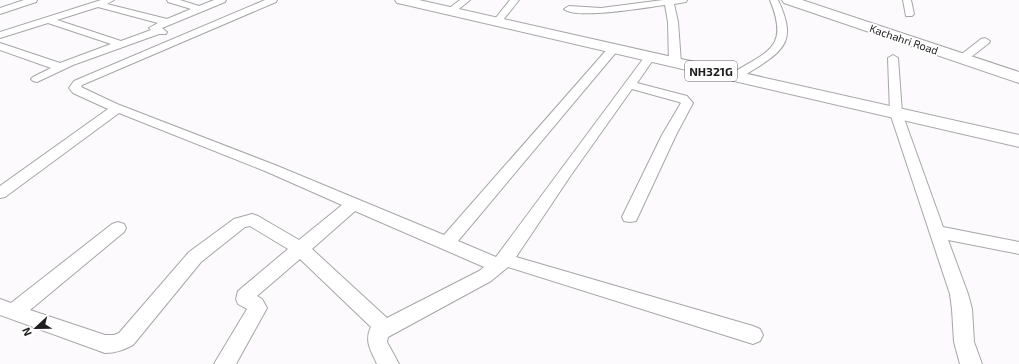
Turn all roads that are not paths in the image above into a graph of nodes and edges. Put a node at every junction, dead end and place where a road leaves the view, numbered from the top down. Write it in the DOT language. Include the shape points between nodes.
graph roads {
  1 [pos="33,0"];
  2 [pos="110,0"];
  3 [pos="171,0"];
  4 [pos="222,0"];
  5 [pos="273,0"];
  6 [pos="403,0"];
  7 [pos="466,0"];
  8 [pos="515,0"];
  9 [pos="683,0"];
  10 [pos="774,0"];
  11 [pos="788,0"];
  12 [pos="907,0"];
  13 [pos="669,2"];
  14 [pos="97,4"];
  15 [pos="199,9"];
  16 [pos="569,9"];
  17 [pos="0,11"];
  18 [pos="451,11"];
  19 [pos="909,14"];
  20 [pos="48,20"];
  21 [pos="166,22"];
  22 [pos="496,22"];
  23 [pos="159,31"];
  24 [pos="0,35"];
  25 [pos="182,39"];
  26 [pos="985,41"];
  27 [pos="120,44"];
  28 [pos="0,46"];
  29 [pos="614,48"];
  30 [pos="650,57"];
  31 [pos="893,58"];
  32 [pos="962,59"];
  33 [pos="675,63"];
  34 [pos="59,68"];
  35 [pos="735,76"];
  36 [pos="1019,78"];
  37 [pos="37,79"];
  38 [pos="630,86"];
  39 [pos="114,107"];
  40 [pos="896,113"];
  41 [pos="1018,142"];
  42 [pos="0,193"];
  43 [pos="353,204"];
  44 [pos="630,217"];
  45 [pos="118,228"];
  46 [pos="937,232"];
  47 [pos="446,244"];
  48 [pos="1019,248"];
  49 [pos="301,249"];
  50 [pos="502,263"];
  51 [pos="7,310"];
  52 [pos="384,327"];
  53 [pos="753,335"];
  54 [pos="225,364"];
  55 [pos="388,364"];
  56 [pos="971,364"];
  1 -- 17 [label="street"];
  2 -- 14 [label="street"];
  3 -- 15 [label="street"];
  4 -- 15 [label="street"];
  5 -- 25 [label="street"];
  6 -- 18 [label="main road, NH321G"];
  7 -- 18 [label="street"];
  8 -- 22 [label="street"];
  9 -- 13 [label="street"];
  10 -- 35 [label="street" via="781,17 782,36 778,47"];
  11 -- 32 [label="main road, Kachahri Road"];
  12 -- 19 [label="street"];
  13 -- 16 [label="street" via="600,12"];
  13 -- 33 [label="street" via="673,22"];
  14 -- 20 [label="street"];
  14 -- 21 [label="street"];
  15 -- 21 [label="street"];
  18 -- 22 [label="main road, NH321G"];
  20 -- 24 [label="street"];
  20 -- 27 [label="street"];
  21 -- 23 [label="street" via="154,28"];
  22 -- 29 [label="main road, NH321G"];
  23 -- 25 [label="street"];
  23 -- 27 [label="street"];
  25 -- 39 [label="street" via="76,85 77,90"];
  26 -- 32 [label="street"];
  27 -- 34 [label="street"];
  28 -- 34 [label="street"];
  29 -- 30 [label="main road, NH321G"];
  29 -- 47 [label="street"];
  30 -- 33 [label="main road, NH321G"];
  30 -- 38 [label="street"];
  31 -- 40 [label="street"];
  32 -- 36 [label="main road, Kachahri Road"];
  33 -- 35 [label="main road, NH321G"];
  34 -- 37 [label="street"];
  35 -- 40 [label="main road, NH321G"];
  38 -- 44 [label="street" via="683,99 687,103"];
  38 -- 50 [label="street"];
  39 -- 42 [label="street" via="114,111"];
  39 -- 43 [label="street" via="270,168"];
  40 -- 41 [label="main road, NH321G"];
  40 -- 46 [label="street"];
  43 -- 47 [label="street"];
  43 -- 49 [label="street"];
  45 -- 51 [label="street"];
  46 -- 48 [label="street"];
  46 -- 56 [label="street" via="959,294 964,342"];
  47 -- 50 [label="street"];
  49 -- 51 [label="street" via="256,222 240,222 195,257 126,339 116,344 105,344"];
  49 -- 52 [label="street"];
  49 -- 54 [label="street" via="245,296 245,299 257,306 257,309"];
  50 -- 52 [label="street" via="485,276"];
  50 -- 53 [label="street"];
  52 -- 55 [label="street" via="378,332 377,339"];
}
